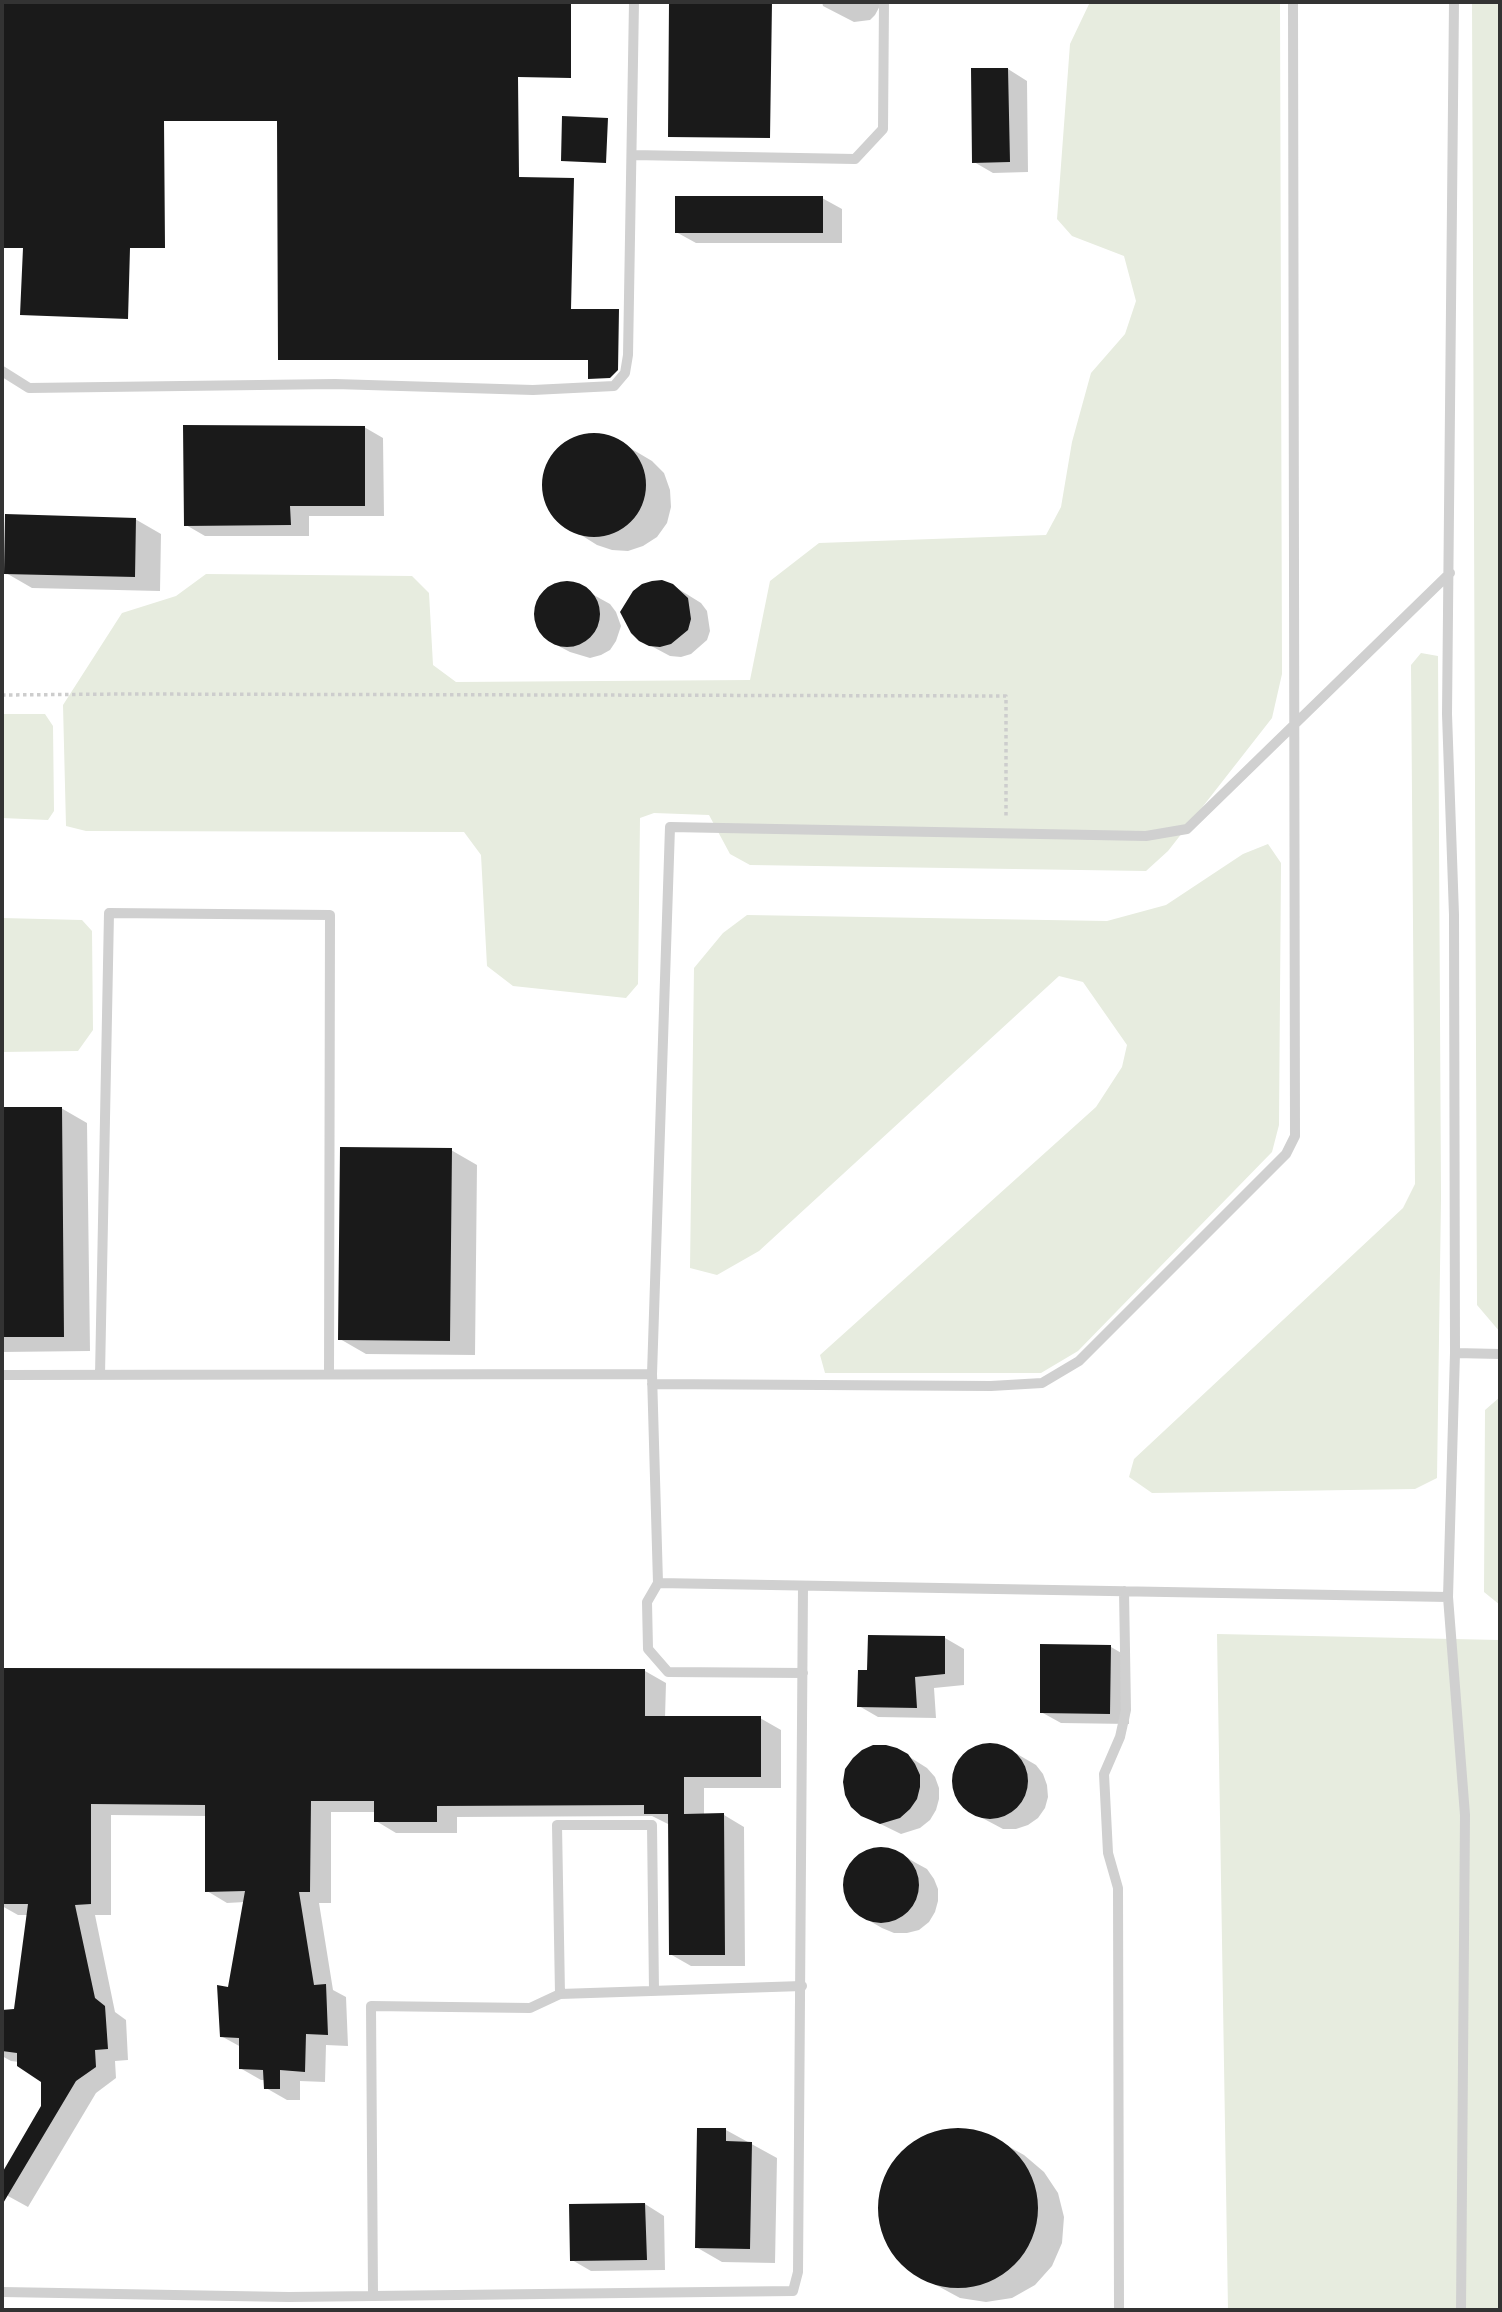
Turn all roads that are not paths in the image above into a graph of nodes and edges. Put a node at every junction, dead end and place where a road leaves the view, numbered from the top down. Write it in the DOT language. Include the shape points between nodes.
graph roads {
  1 [pos="634,2"];
  2 [pos="884,2"];
  3 [pos="1293,2"];
  4 [pos="1454,2"];
  5 [pos="632,155"];
  6 [pos="2,371"];
  7 [pos="1450,573"];
  8 [pos="1295,724"];
  9 [pos="1455,1353"];
  10 [pos="1500,1354"];
  11 [pos="329,1374"];
  12 [pos="2,1375"];
  13 [pos="100,1375"];
  14 [pos="652,1379"];
  15 [pos="658,1583"];
  16 [pos="803,1586"];
  17 [pos="1124,1591"];
  18 [pos="1448,1597"];
  19 [pos="803,1673"];
  20 [pos="802,1986"];
  21 [pos="654,1991"];
  22 [pos="560,1994"];
  23 [pos="2,2292"];
  24 [pos="373,2296"];
  25 [pos="283,2297"];
  26 [pos="283,2310"];
  27 [pos="1119,2310"];
  28 [pos="1461,2310"];
  1 -- 5 [label="lane"];
  2 -- 5 [label="lane" via="883,129 855,159"];
  3 -- 8 [label="lane"];
  4 -- 7 [label="lane"];
  5 -- 6 [label="lane" via="628,355 625,373 614,386 533,390 335,384 29,388"];
  7 -- 8 [label="lane"];
  7 -- 9 [label="lane" via="1447,713 1454,915"];
  8 -- 14 [label="lane" via="1295,1136 1286,1154 1079,1361 1042,1383 991,1386"];
  8 -- 14 [label="lane" via="1187,830 1146,836 670,827"];
  9 -- 10 [label="lane"];
  9 -- 18 [label="lane"];
  11 -- 13 [label="lane"];
  11 -- 13 [label="lane" via="330,915 109,913"];
  11 -- 14 [label="lane"];
  12 -- 13 [label="lane"];
  14 -- 15 [label="lane"];
  15 -- 16 [label="lane"];
  15 -- 19 [label="lane" via="647,1602 648,1649 668,1672"];
  16 -- 17 [label="lane"];
  16 -- 19 [label="lane"];
  17 -- 18 [label="lane"];
  17 -- 27 [label="lane" via="1126,1710 1104,1773 1108,1853 1118,1888"];
  18 -- 28 [label="lane" via="1465,1815"];
  19 -- 20 [label="lane"];
  20 -- 21 [label="lane"];
  20 -- 24 [label="lane" via="793,2291"];
  21 -- 22 [label="lane"];
  21 -- 22 [label="lane" via="652,1825 558,1825"];
  22 -- 24 [label="lane" via="530,2008 371,2006"];
  23 -- 25 [label="lane"];
  24 -- 25 [label="lane"];
  25 -- 26 [label="lane"];
}
